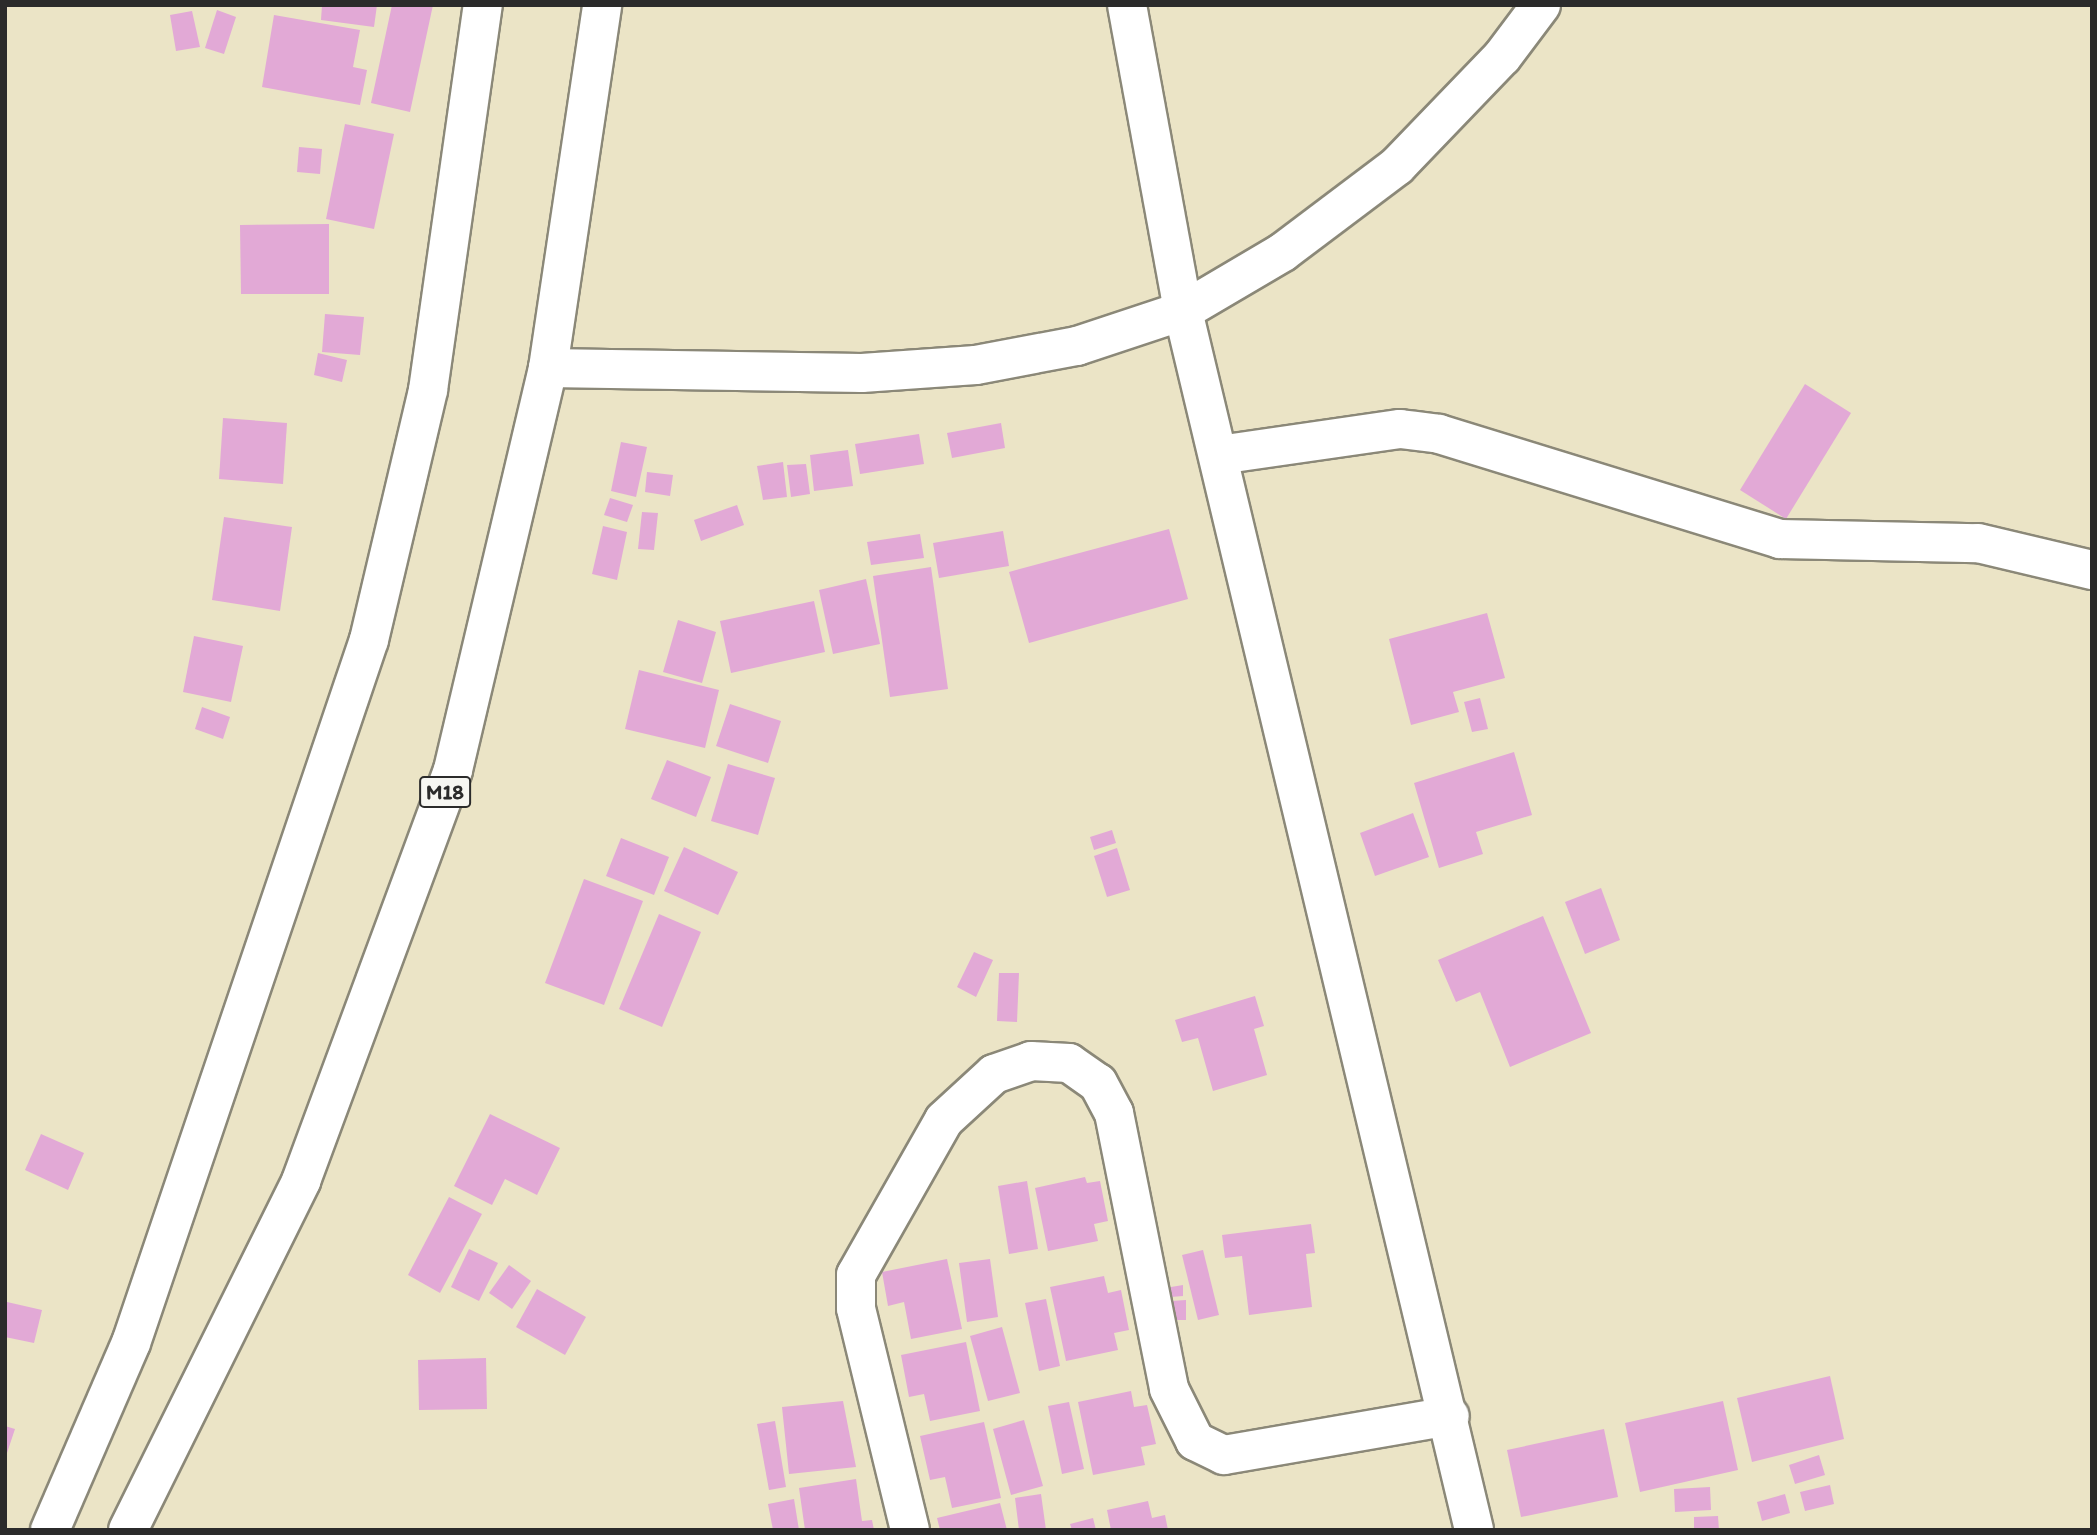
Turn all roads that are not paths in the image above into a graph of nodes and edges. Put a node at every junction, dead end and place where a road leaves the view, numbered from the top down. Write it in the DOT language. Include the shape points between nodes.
graph roads {
  1 [pos="483,5"];
  2 [pos="602,5"];
  3 [pos="1127,5"];
  4 [pos="1541,5"];
  5 [pos="1183,311"];
  6 [pos="548,368"];
  7 [pos="1219,455"];
  8 [pos="2092,570"];
  9 [pos="1450,1416"];
  10 [pos="50,1530"];
  11 [pos="128,1530"];
  12 [pos="910,1530"];
  13 [pos="1474,1530"];
  1 -- 10 [label="street" via="428,390 369,640 131,1343"];
  2 -- 6 [label="street, M18"];
  3 -- 5 [label="street"];
  4 -- 5 [label="street" via="1502,57 1397,166 1283,252"];
  5 -- 6 [label="street" via="1077,346 976,365 862,373"];
  5 -- 7 [label="street"];
  6 -- 11 [label="street, M18" via="453,769 380,976 301,1181"];
  7 -- 8 [label="street" via="1400,429 1439,435 1780,539 1978,543"];
  7 -- 9 [label="street"];
  9 -- 12 [label="street" via="1224,1455 1195,1441 1168,1389 1114,1113 1098,1083 1069,1063 1031,1061 994,1074 944,1119 856,1275 856,1308"];
  9 -- 13 [label="street"];
}
